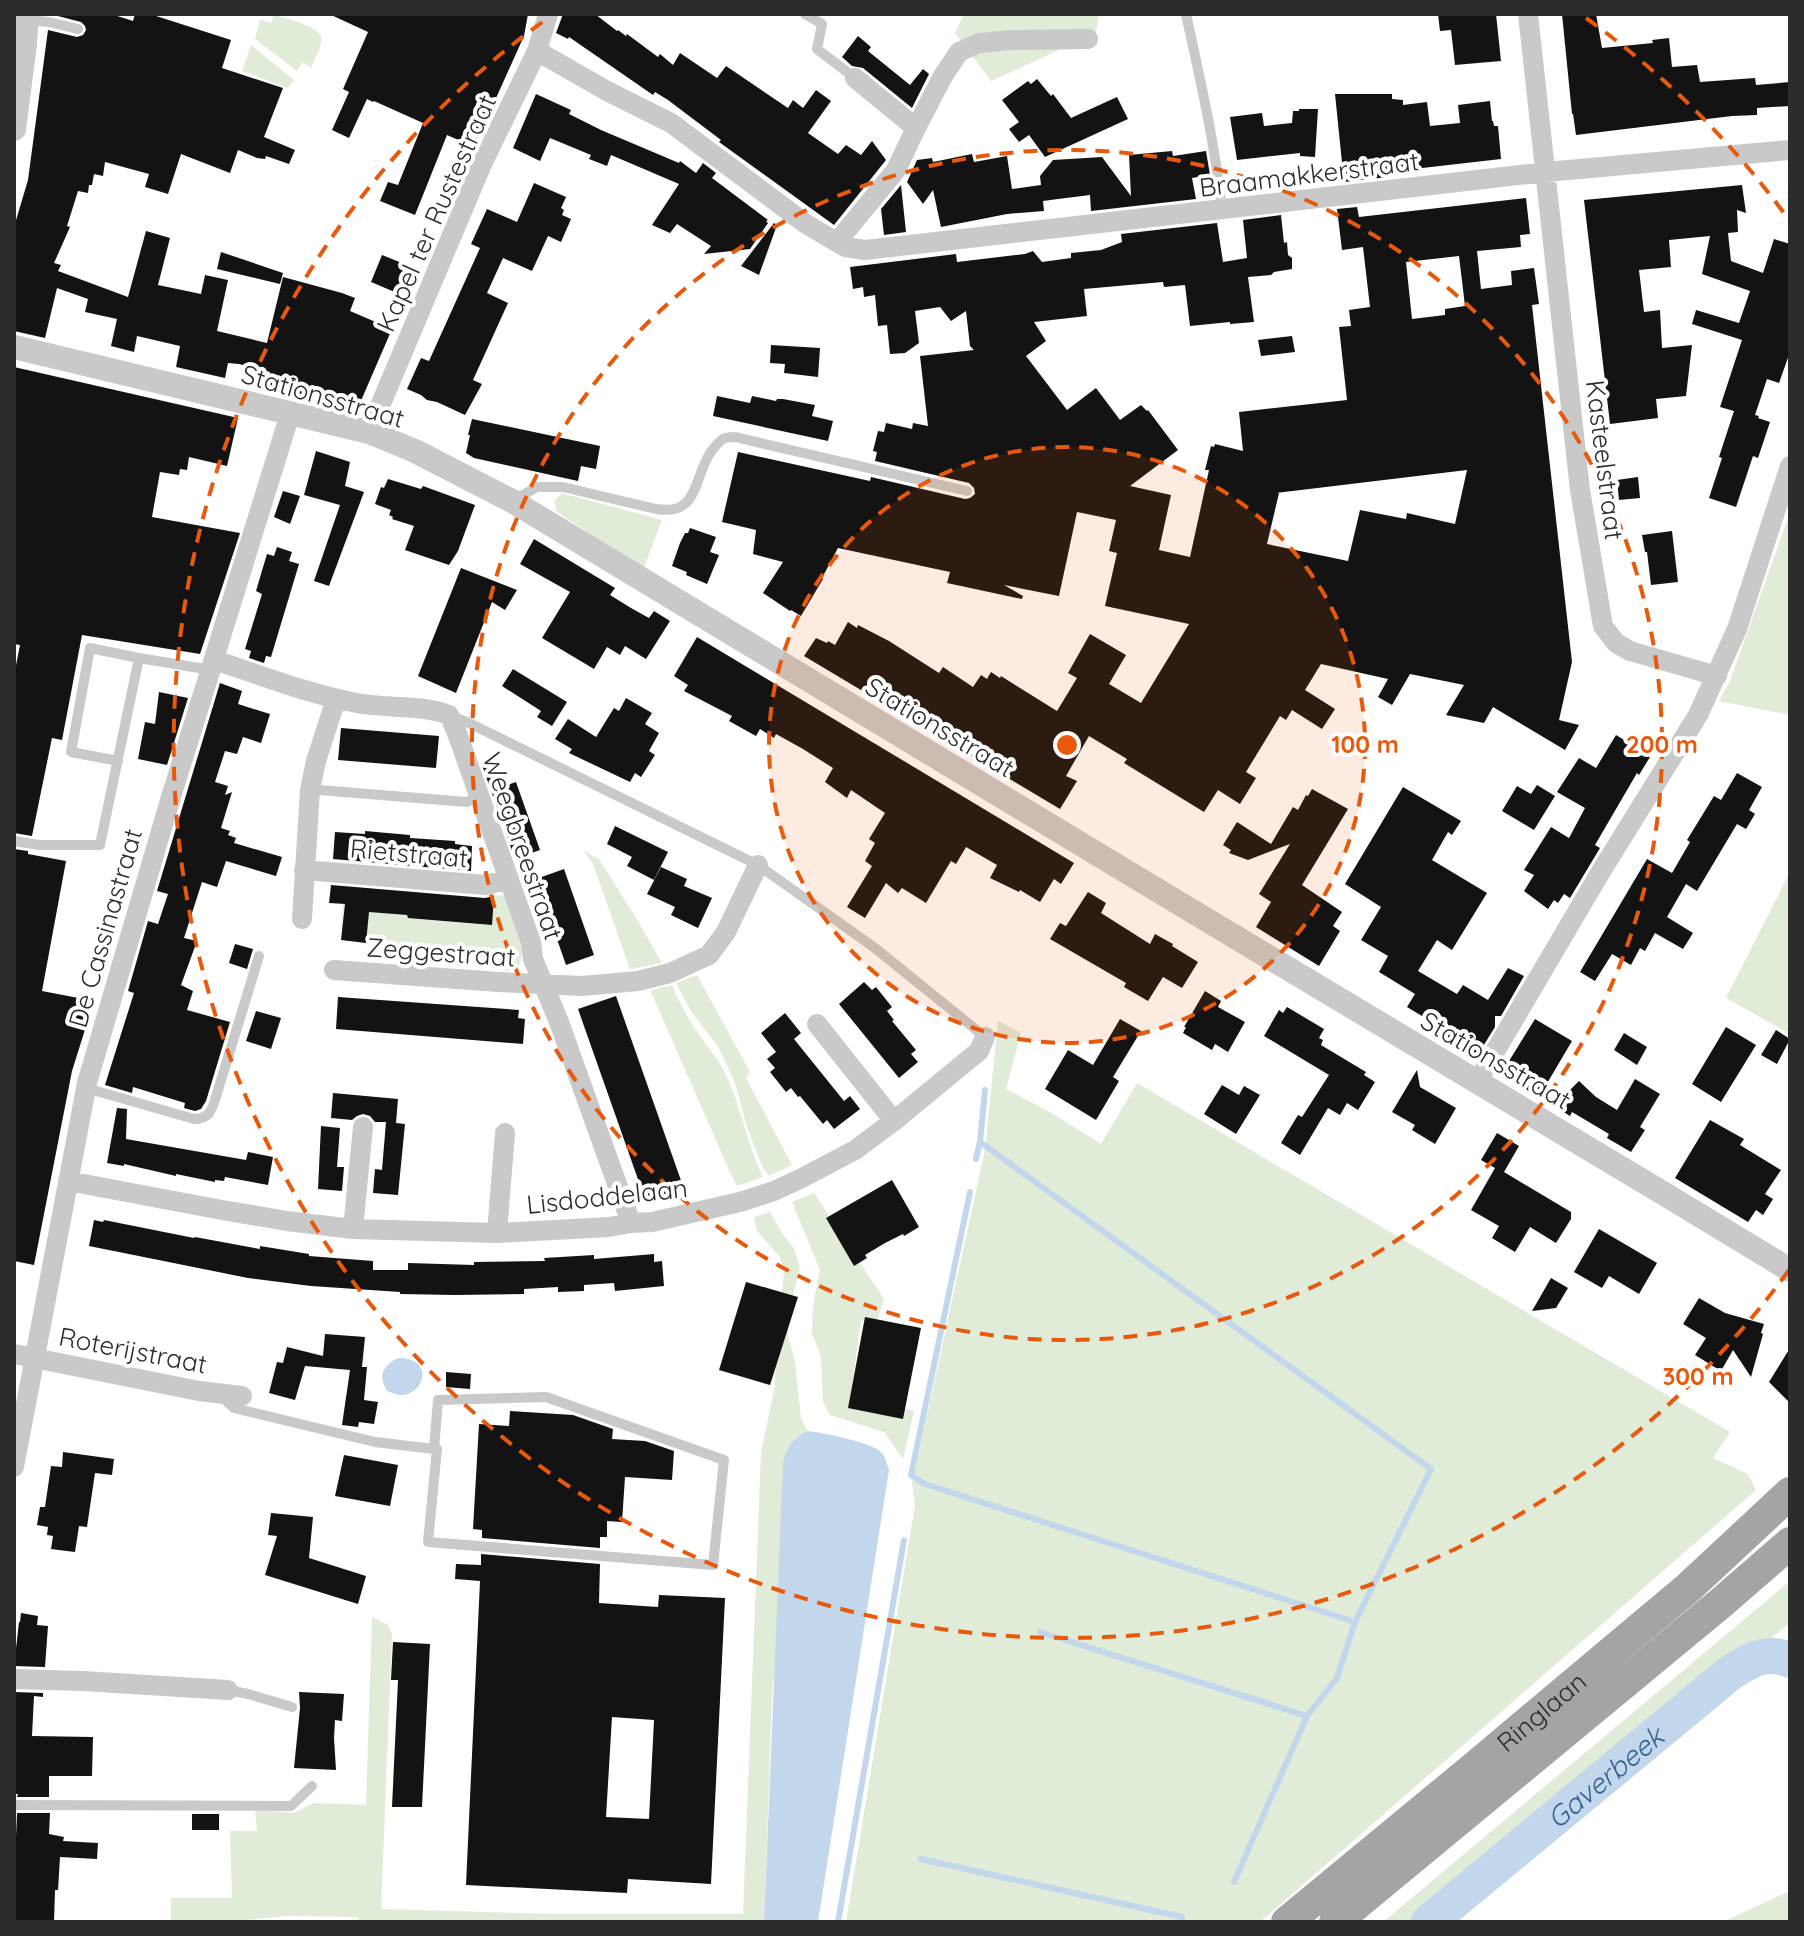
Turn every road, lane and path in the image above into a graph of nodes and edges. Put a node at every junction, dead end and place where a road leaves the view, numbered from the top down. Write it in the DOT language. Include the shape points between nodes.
graph roads {
  1 [pos="548,14"];
  2 [pos="805,14"];
  3 [pos="1186,14"];
  4 [pos="1528,14"];
  5 [pos="78,29"];
  6 [pos="23,30"];
  7 [pos="1088,39"];
  8 [pos="537,51"];
  9 [pos="855,78"];
  10 [pos="916,128"];
  11 [pos="14,129"];
  12 [pos="1790,150"];
  13 [pos="1546,172"];
  14 [pos="1222,210"];
  15 [pos="837,242"];
  16 [pos="14,347"];
  17 [pos="290,414"];
  18 [pos="369,432"];
  19 [pos="1790,466"];
  20 [pos="967,491"];
  21 [pos="512,501"];
  22 [pos="139,658"];
  23 [pos="212,665"];
  24 [pos="1717,676"];
  25 [pos="336,699"];
  26 [pos="449,715"];
  27 [pos="118,761"];
  28 [pos="319,790"];
  29 [pos="479,796"];
  30 [pos="14,841"];
  31 [pos="758,865"];
  32 [pos="304,870"];
  33 [pos="509,879"];
  34 [pos="302,919"];
  35 [pos="259,956"];
  36 [pos="334,970"];
  37 [pos="544,985"];
  38 [pos="817,1024"];
  39 [pos="985,1037"];
  40 [pos="1477,1082"];
  41 [pos="86,1088"];
  42 [pos="894,1121"];
  43 [pos="363,1127"];
  44 [pos="505,1133"];
  45 [pos="68,1181"];
  46 [pos="631,1223"];
  47 [pos="353,1229"];
  48 [pos="497,1233"];
  49 [pos="1790,1270"];
  50 [pos="24,1356"];
  51 [pos="216,1393"];
  52 [pos="242,1396"];
  53 [pos="434,1449"];
  54 [pos="14,1467"];
  55 [pos="1790,1493"];
  56 [pos="1790,1543"];
  57 [pos="14,1679"];
  58 [pos="228,1690"];
  59 [pos="292,1707"];
  60 [pos="312,1786"];
  61 [pos="14,1805"];
  62 [pos="1287,1922"];
  63 [pos="1335,1922"];
  1 -- 8 [label="street, Kapel ter Rustestraat"];
  2 -- 9 [label="lane" via="822,24 817,49"];
  3 -- 14 [label="lane"];
  4 -- 13 [label="street, Kasteelstraat"];
  5 -- 6 [label="lane" via="49,22"];
  6 -- 11 [label="street"];
  7 -- 10 [label="street" via="979,43 959,52"];
  8 -- 15 [label="street, Braamakkerstraat" via="671,123"];
  8 -- 18 [label="street, Kapel ter Rustestraat" via="482,164"];
  9 -- 10 [label="street"];
  10 -- 15 [label="street" via="896,170"];
  12 -- 13 [label="street, Braamakkerstraat"];
  13 -- 14 [label="street, Braamakkerstraat"];
  13 -- 24 [label="street, Kasteelstraat" via="1580,490 1603,626 1630,651"];
  14 -- 15 [label="street, Braamakkerstraat" via="865,250"];
  16 -- 17 [label="street, Stationsstraat"];
  17 -- 18 [label="street, Stationsstraat"];
  17 -- 23 [label="street, De Cassinastraat"];
  18 -- 21 [label="street, Stationsstraat"];
  19 -- 24 [label="street"];
  20 -- 21 [label="lane" via="735,437 715,446 679,509 656,509 563,487 537,487"];
  21 -- 40 [label="street, Stationsstraat"];
  22 -- 23 [label="lane"];
  22 -- 27 [label="lane"];
  22 -- 27 [label="lane" via="90,648 71,752"];
  23 -- 25 [label="street"];
  23 -- 41 [label="street, De Cassinastraat"];
  24 -- 40 [label="street"];
  25 -- 26 [label="street"];
  25 -- 32 [label="street" via="310,790"];
  26 -- 29 [label="street, Weegbreestraat"];
  26 -- 31 [label="lane"];
  27 -- 30 [label="lane" via="100,845"];
  28 -- 29 [label="lane" via="467,802"];
  29 -- 33 [label="street, Weegbreestraat"];
  31 -- 37 [label="street, Zeggestraat" via="709,955 638,981"];
  31 -- 39 [label="lane" via="875,948"];
  32 -- 33 [label="street, Rietstraat" via="486,885"];
  32 -- 34 [label="street"];
  33 -- 37 [label="street, Weegbreestraat"];
  35 -- 41 [label="lane" via="209,1115 194,1119"];
  36 -- 37 [label="street, Zeggestraat"];
  37 -- 46 [label="street, Weegbreestraat"];
  38 -- 42 [label="street"];
  39 -- 42 [label="street, Lisdoddelaan" via="979,1051"];
  40 -- 49 [label="street, Stationsstraat"];
  41 -- 45 [label="street, De Cassinastraat"];
  42 -- 46 [label="street, Lisdoddelaan" via="855,1150 774,1191 685,1216"];
  43 -- 47 [label="street"];
  44 -- 48 [label="street, Lisdoddelaan"];
  45 -- 47 [label="street, Lisdoddelaan"];
  45 -- 50 [label="street, De Cassinastraat"];
  46 -- 48 [label="street, Lisdoddelaan"];
  47 -- 48 [label="street, Lisdoddelaan"];
  50 -- 51 [label="street, Roterijstraat"];
  50 -- 54 [label="street, De Cassinastraat"];
  51 -- 52 [label="street, Roterijstraat"];
  51 -- 53 [label="lane" via="234,1408 375,1442"];
  53 -- 53 [label="lane" via="428,1542 713,1565 724,1460 546,1397 438,1400"];
  55 -- 62 [label="main road, Ringlaan" via="1688,1588"];
  56 -- 63 [label="main road, Ringlaan"];
  57 -- 58 [label="street"];
  58 -- 59 [label="lane"];
  60 -- 61 [label="lane" via="291,1806"];
}
